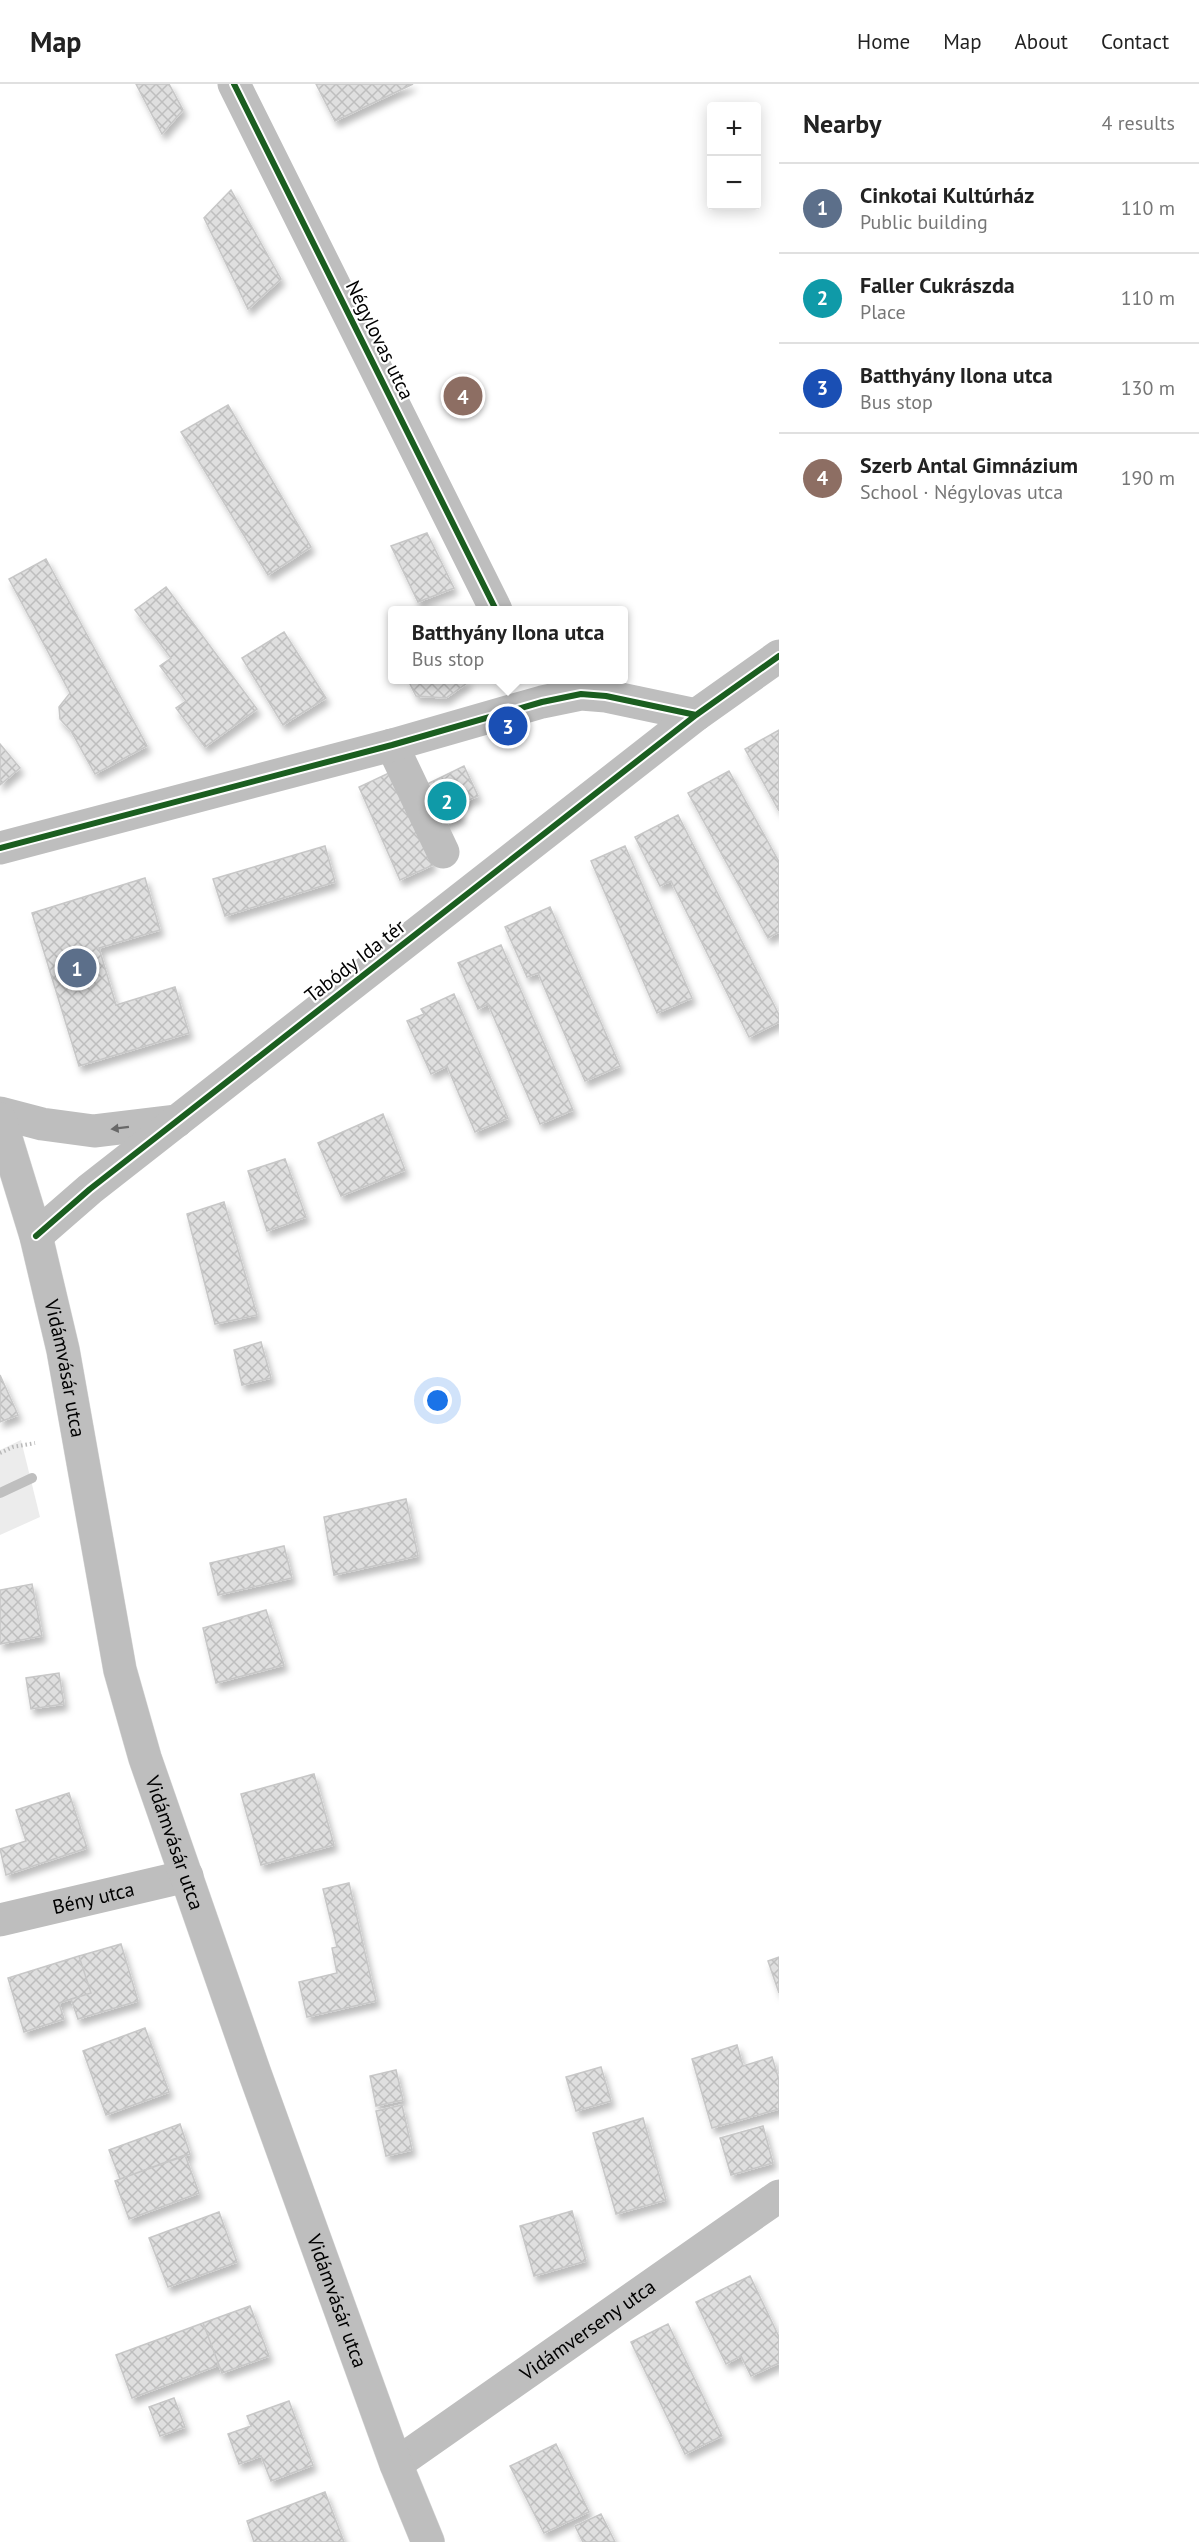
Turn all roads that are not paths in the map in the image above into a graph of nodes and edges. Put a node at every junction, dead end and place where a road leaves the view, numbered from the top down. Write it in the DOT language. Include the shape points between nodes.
graph roads {
  1 [pos="234,84"];
  2 [pos="494,606"];
  3 [pos="779,656"];
  4 [pos="536,691"];
  5 [pos="696,715"];
  6 [pos="392,745"];
  7 [pos="0,848"];
  8 [pos="443,852"];
  9 [pos="0,1113"];
  10 [pos="0,1119"];
  11 [pos="178,1120"];
  12 [pos="36,1236"];
  13 [pos="187,1876"];
  14 [pos="0,1920"];
  15 [pos="779,2196"];
  16 [pos="396,2464"];
  17 [pos="428,2542"];
  1 -- 2 [label="street, Négylovas utca"];
  3 -- 5 [label="street, Tabódy Ida tér"];
  4 -- 5 [label="street" via="606,696"];
  4 -- 6 [label="street"];
  5 -- 11 [label="street, Tabódy Ida tér"];
  6 -- 7 [label="street"];
  6 -- 8 [label="street"];
  11 -- 9 [label="street, one-way" via="94,1131"];
  10 -- 12 [label="street, Vidámvásár utca"];
  11 -- 12 [label="street, Tabódy Ida tér"];
  12 -- 13 [label="street, Vidámvásár utca" via="79,1431 120,1670 145,1758"];
  13 -- 14 [label="street, Bény utca"];
  13 -- 16 [label="street, Vidámvásár utca"];
  15 -- 16 [label="street, Vidámverseny utca"];
  16 -- 17 [label="street, Vidámvásár utca"];
}
